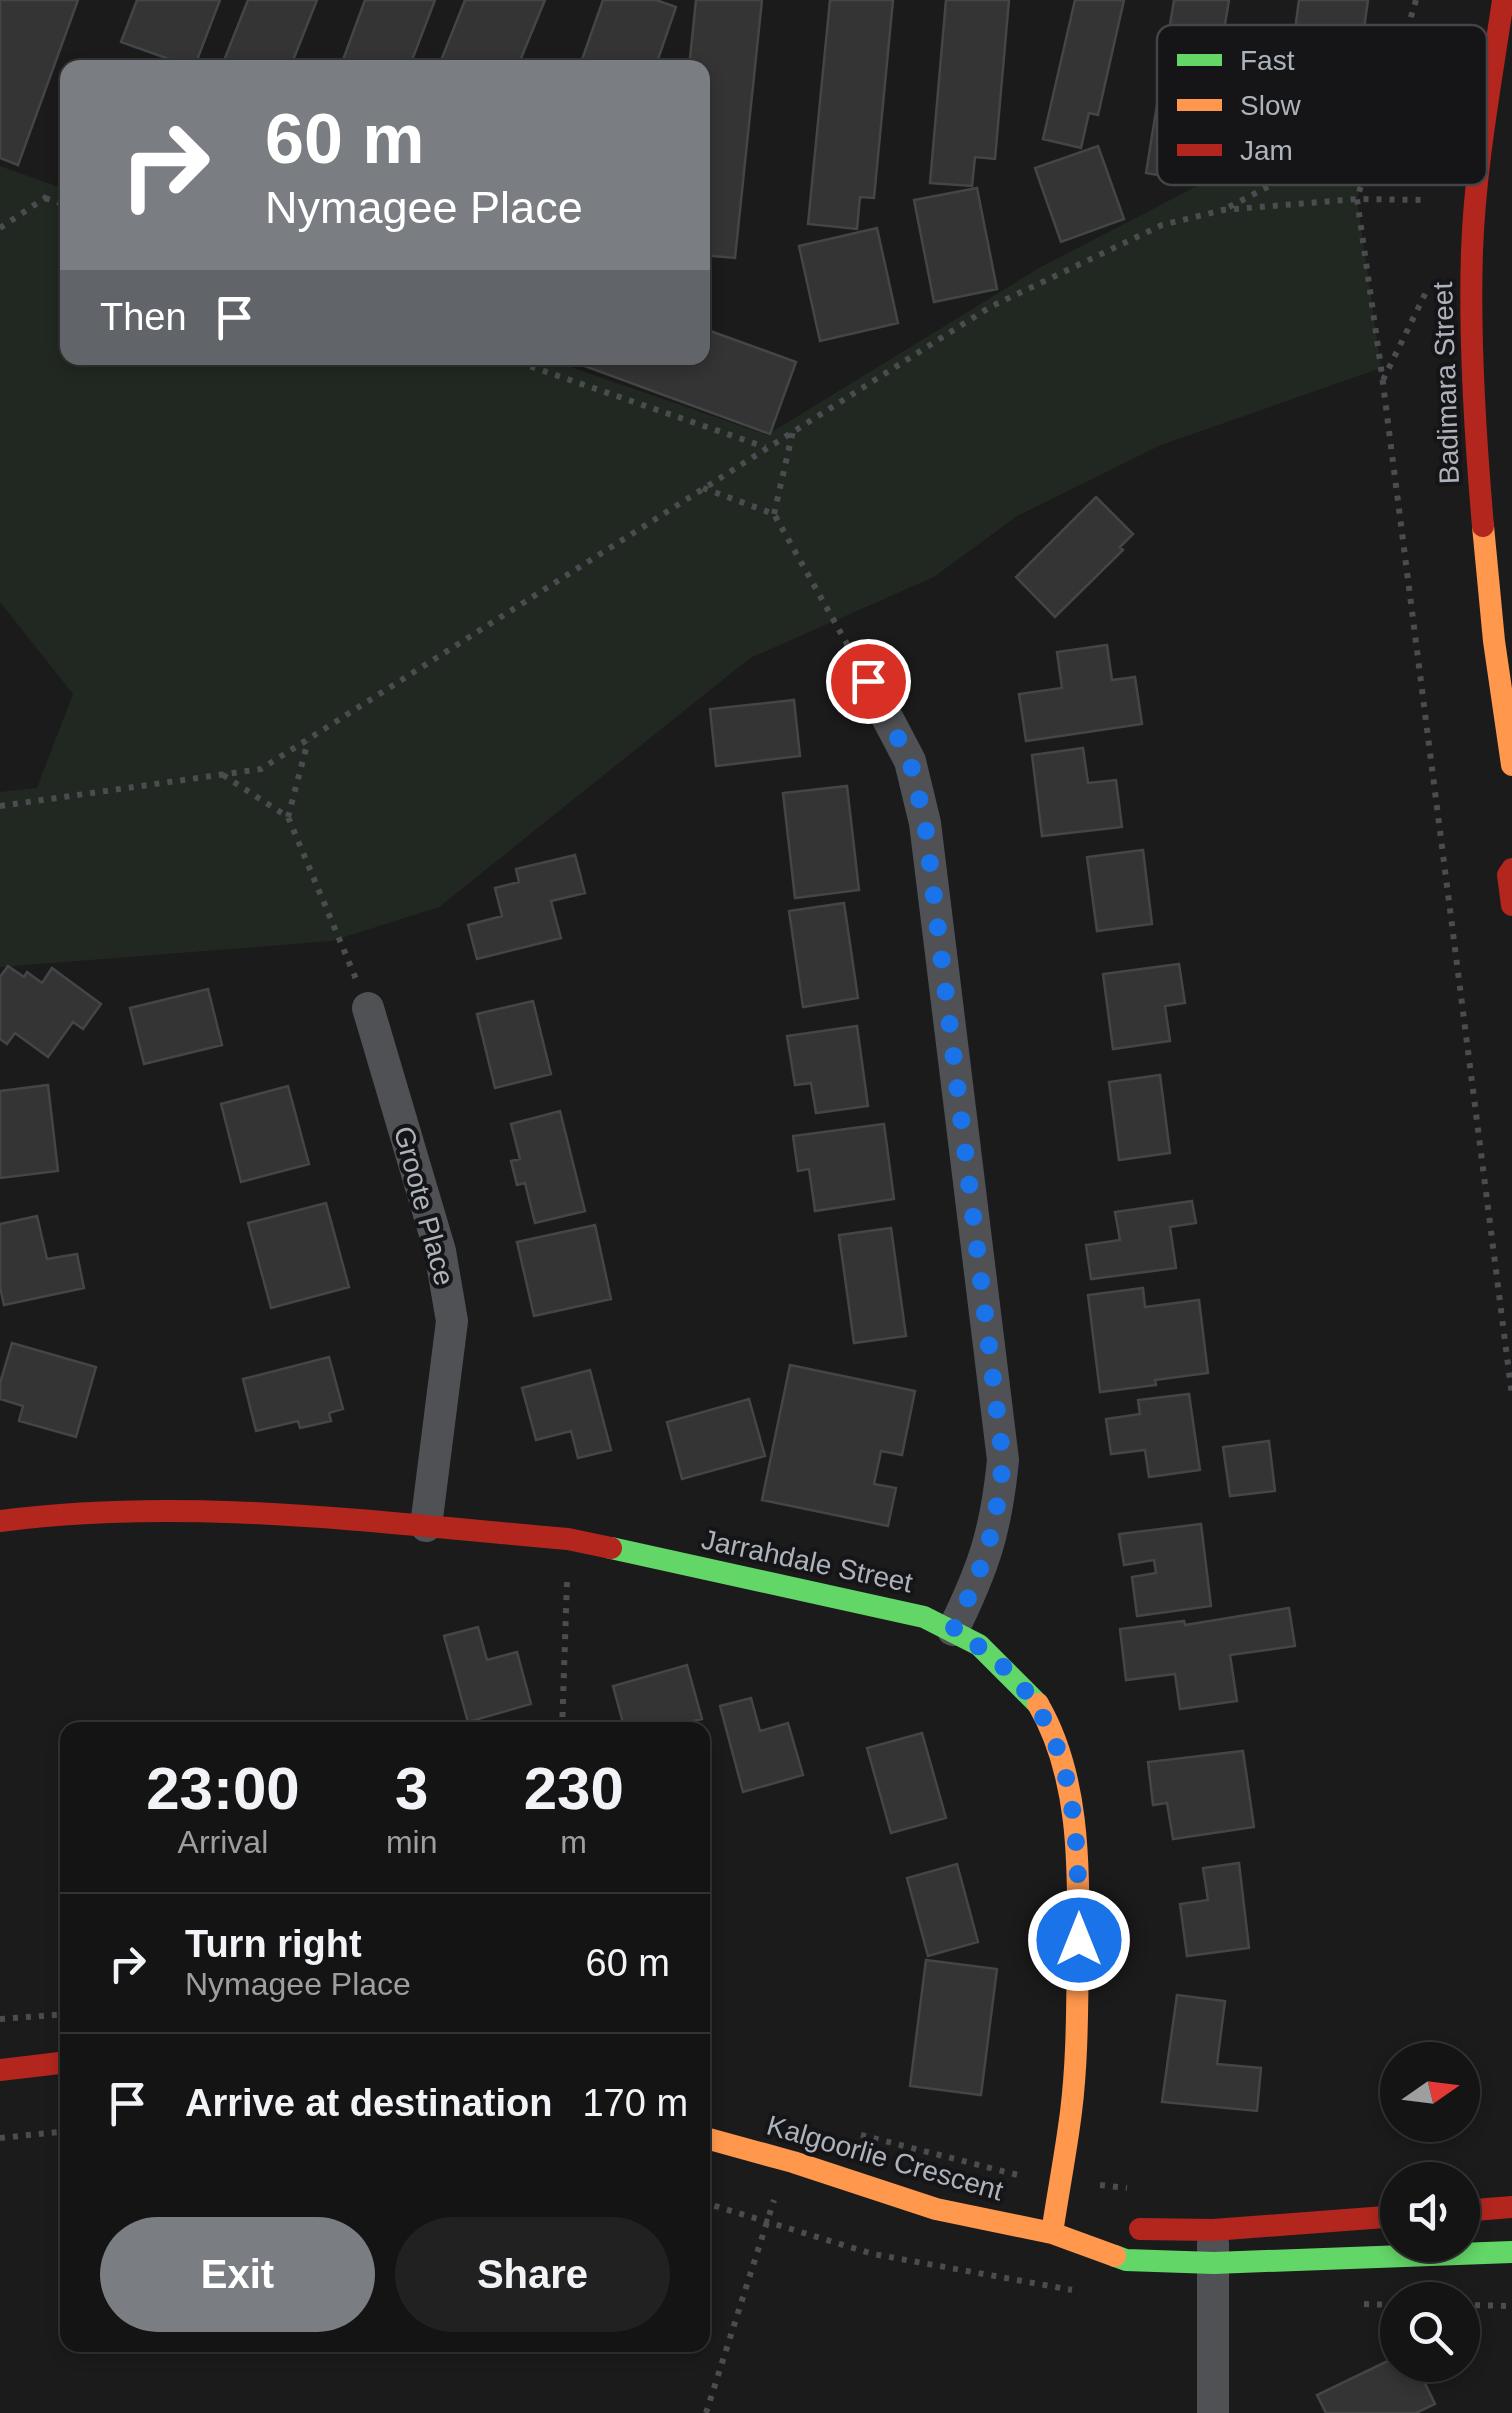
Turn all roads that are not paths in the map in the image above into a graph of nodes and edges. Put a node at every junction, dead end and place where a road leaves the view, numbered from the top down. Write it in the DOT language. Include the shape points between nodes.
graph roads {
  1 [pos="1503,0"];
  2 [pos="1487,107"];
  3 [pos="1477,185"];
  4 [pos="868,681"];
  5 [pos="1512,765"];
  6 [pos="1512,869"];
  7 [pos="1512,905"];
  8 [pos="368,1008"];
  9 [pos="0,1521"];
  10 [pos="426,1526"];
  11 [pos="953,1630"];
  12 [pos="60,2063"];
  13 [pos="0,2070"];
  14 [pos="710,2139"];
  15 [pos="1512,2207"];
  16 [pos="1480,2210"];
  17 [pos="1380,2217"];
  18 [pos="1213,2230"];
  19 [pos="1052,2232"];
  20 [pos="1512,2252"];
  21 [pos="1214,2264"];
  22 [pos="1213,2413"];
  1 -- 2 [label="street, Badimara Street"];
  3 -- 5 [label="street, Badimara Street" via="1475,440"];
  4 -- 11 [label="street" via="910,761 925,823 1003,1460 982,1570"];
  6 -- 7 [label="street"];
  8 -- 10 [label="street, Groote Place" via="440,1251 452,1321"];
  9 -- 10 [label="street, Jarrahdale Street" via="68,1512 244,1510"];
  10 -- 11 [label="street, Jarrahdale Street" via="568,1539 924,1618"];
  11 -- 19 [label="street, Jarrahdale Street" via="979,1645 1034,1699 1063,1763 1071,1808 1078,2036"];
  12 -- 13 [label="street"];
  14 -- 19 [label="street, Kalgoorlie Crescent" via="936,2209"];
  15 -- 16 [label="street"];
  17 -- 18 [label="street, Kalgoorlie Crescent"];
  18 -- 19 [label="street, Kalgoorlie Crescent"];
  18 -- 21 [label="street"];
  19 -- 21 [label="street, Kalgoorlie Crescent" via="1126,2260"];
  20 -- 21 [label="street, Kalgoorlie Crescent"];
  21 -- 22 [label="street"];
}
